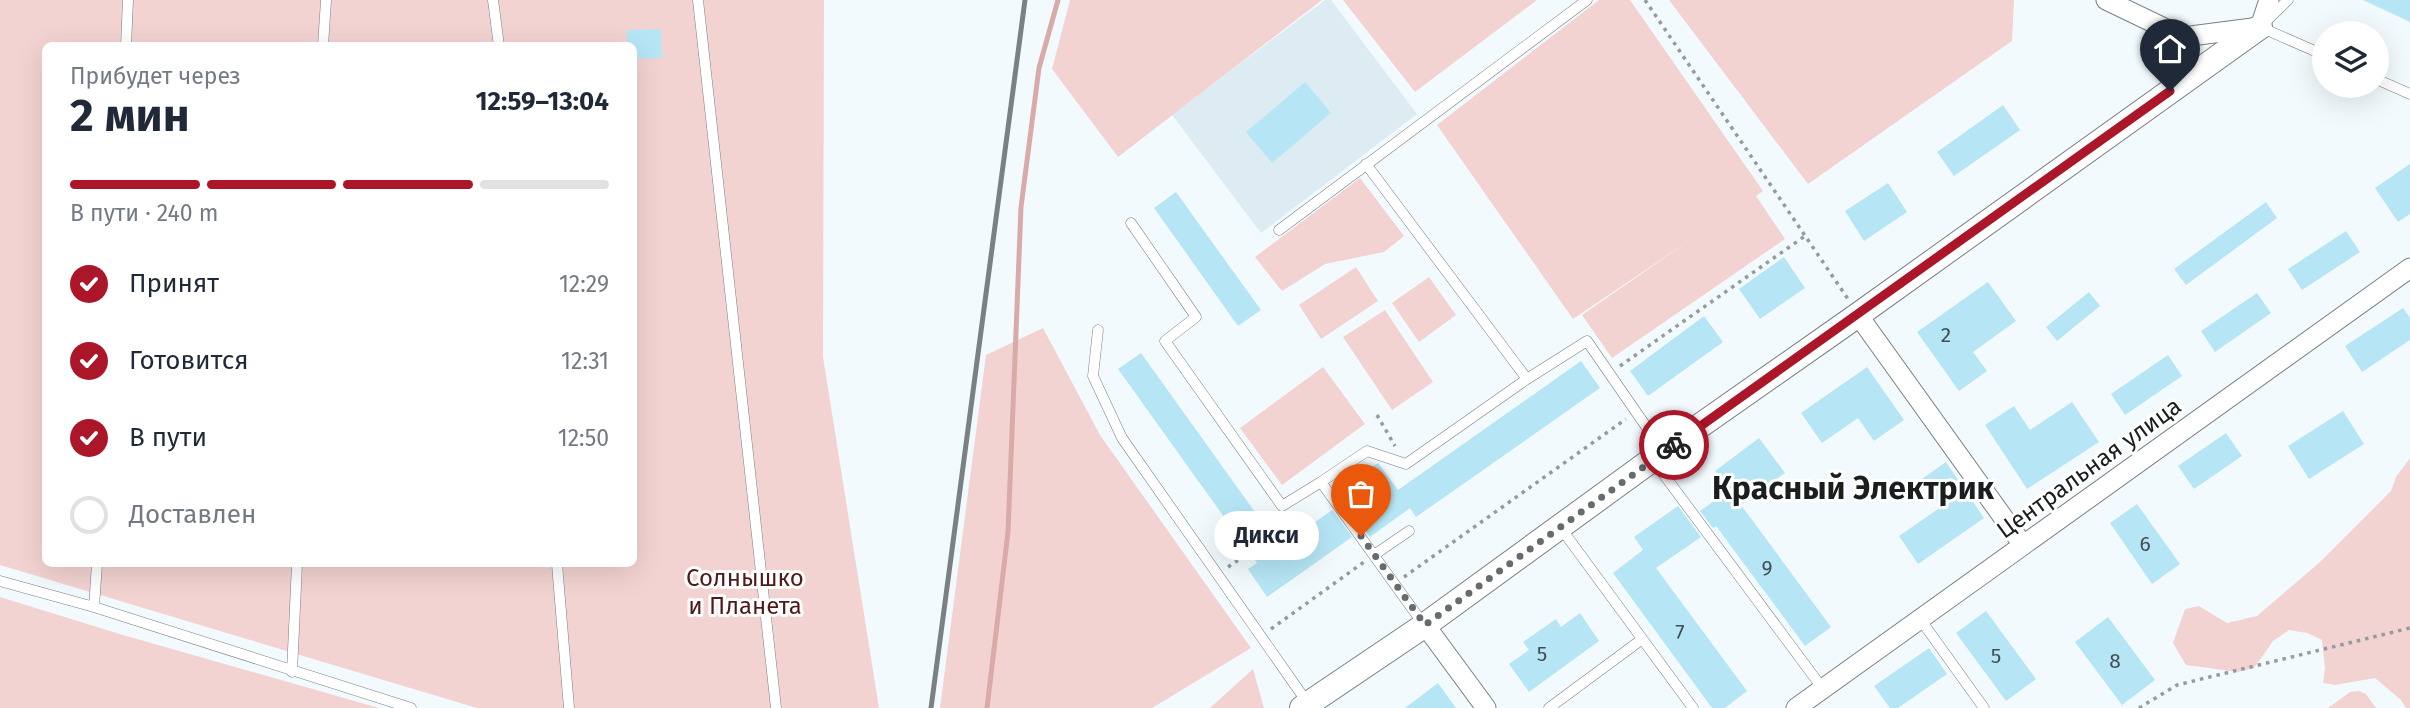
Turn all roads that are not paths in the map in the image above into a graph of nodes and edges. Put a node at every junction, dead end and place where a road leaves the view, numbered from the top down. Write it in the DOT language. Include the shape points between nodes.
graph roads {
  1 [pos="128,0"];
  2 [pos="326,0"];
  3 [pos="493,0"];
  4 [pos="698,0"];
  5 [pos="1587,0"];
  6 [pos="2106,0"];
  7 [pos="2269,0"];
  8 [pos="2288,0"];
  9 [pos="2260,27"];
  10 [pos="126,42"];
  11 [pos="324,42"];
  12 [pos="498,42"];
  13 [pos="2312,50"];
  14 [pos="2389,85"];
  15 [pos="2410,94"];
  16 [pos="1366,164"];
  17 [pos="1131,223"];
  18 [pos="1279,230"];
  19 [pos="2410,268"];
  20 [pos="1858,315"];
  21 [pos="1098,330"];
  22 [pos="1527,379"];
  23 [pos="1658,456"];
  24 [pos="1321,481"];
  25 [pos="1560,527"];
  26 [pos="1409,531"];
  27 [pos="2023,544"];
  28 [pos="1374,555"];
  29 [pos="97,567"];
  30 [pos="297,567"];
  31 [pos="557,567"];
  32 [pos="0,581"];
  33 [pos="94,607"];
  34 [pos="1920,619"];
  35 [pos="1425,625"];
  36 [pos="1642,640"];
  37 [pos="292,672"];
  38 [pos="1823,689"];
  39 [pos="1307,707"];
  40 [pos="411,708"];
  41 [pos="569,708"];
  42 [pos="776,708"];
  43 [pos="1486,708"];
  44 [pos="1549,708"];
  45 [pos="1693,708"];
  46 [pos="1796,708"];
  47 [pos="1984,708"];
  1 -- 10 [label="lane"];
  2 -- 11 [label="lane"];
  3 -- 12 [label="lane"];
  4 -- 42 [label="lane"];
  5 -- 16 [label="lane"];
  6 -- 9 [label="street" via="2183,37"];
  7 -- 9 [label="street"];
  8 -- 9 [label="lane"];
  9 -- 13 [label="lane"];
  9 -- 20 [label="street"];
  14 -- 15 [label="lane"];
  16 -- 18 [label="lane"];
  16 -- 22 [label="lane"];
  17 -- 24 [label="lane" via="1196,317 1165,341 1282,506"];
  19 -- 27 [label="street, Центральная улица"];
  20 -- 23 [label="street"];
  20 -- 27 [label="street"];
  21 -- 39 [label="lane" via="1093,376 1122,438"];
  22 -- 23 [label="lane" via="1587,341 1636,412"];
  22 -- 24 [label="lane" via="1406,464 1367,451"];
  23 -- 25 [label="street"];
  23 -- 38 [label="lane"];
  24 -- 28 [label="lane"];
  25 -- 35 [label="street"];
  25 -- 36 [label="lane"];
  26 -- 28 [label="lane"];
  27 -- 34 [label="street, Центральная улица"];
  28 -- 35 [label="lane"];
  29 -- 33 [label="lane"];
  30 -- 37 [label="lane"];
  31 -- 41 [label="lane"];
  32 -- 33 [label="lane"];
  33 -- 37 [label="lane"];
  34 -- 38 [label="street, Центральная улица"];
  34 -- 47 [label="lane"];
  35 -- 39 [label="street"];
  35 -- 43 [label="street"];
  36 -- 44 [label="lane"];
  36 -- 45 [label="lane"];
  37 -- 40 [label="lane"];
  38 -- 46 [label="street, Центральная улица"];
}
